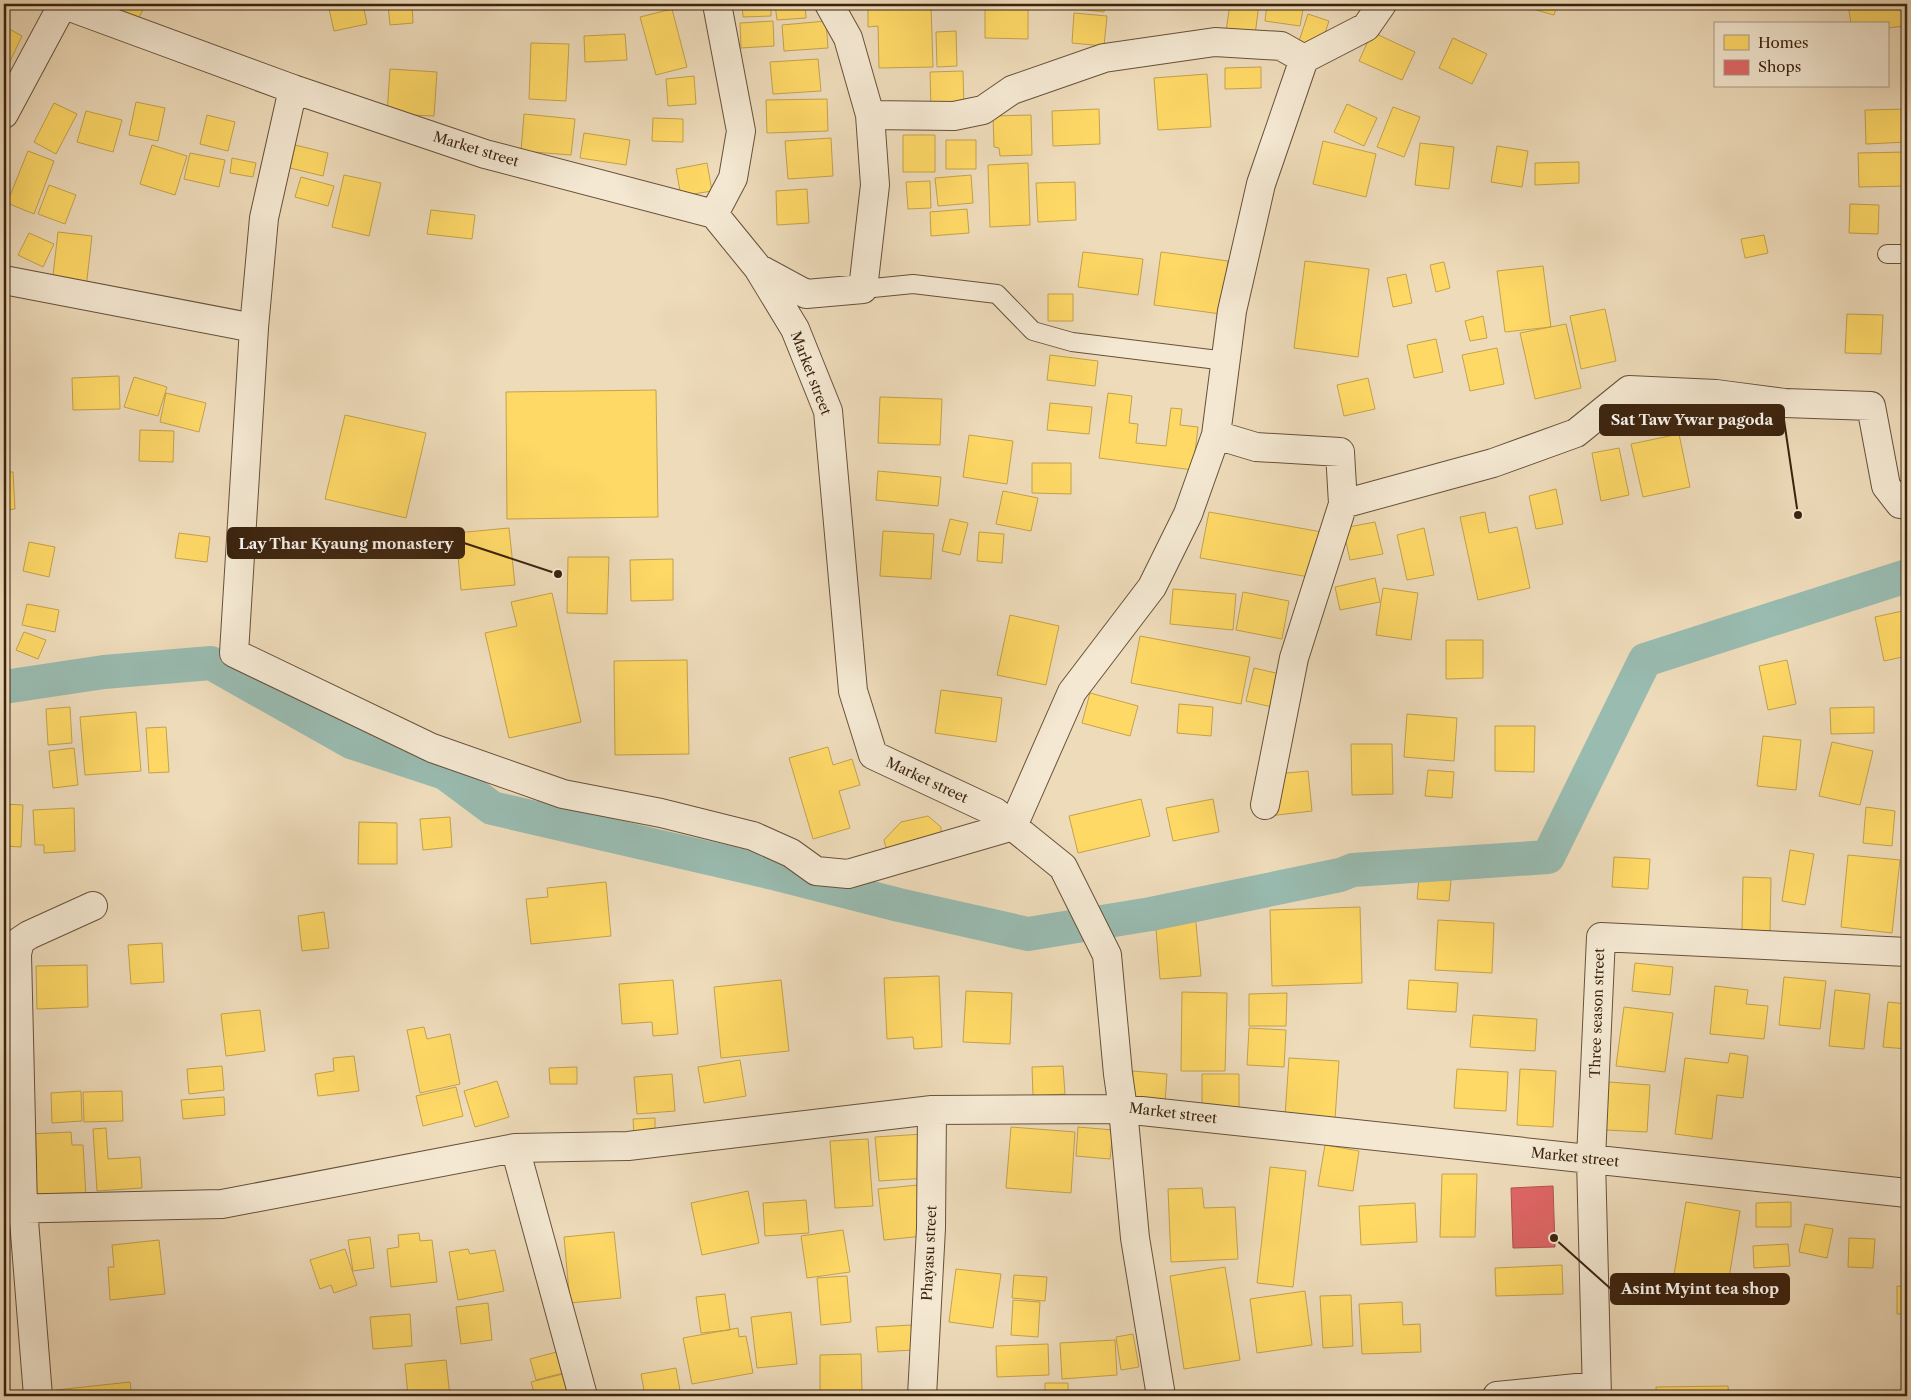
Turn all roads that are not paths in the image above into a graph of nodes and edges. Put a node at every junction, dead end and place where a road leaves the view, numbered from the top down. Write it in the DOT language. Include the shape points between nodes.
graph roads {
  1 [pos="62,4"];
  2 [pos="717,4"];
  3 [pos="829,4"];
  4 [pos="1382,4"];
  5 [pos="1304,59"];
  6 [pos="292,89"];
  7 [pos="4,114"];
  8 [pos="870,115"];
  9 [pos="714,214"];
  10 [pos="1887,254"];
  11 [pos="1907,254"];
  12 [pos="758,268"];
  13 [pos="4,280"];
  14 [pos="863,289"];
  15 [pos="254,328"];
  16 [pos="1226,361"];
  17 [pos="1216,435"];
  18 [pos="1343,504"];
  19 [pos="1907,505"];
  20 [pos="1265,805"];
  21 [pos="1014,826"];
  22 [pos="92,906"];
  23 [pos="1907,952"];
  24 [pos="1123,1109"];
  25 [pos="932,1110"];
  26 [pos="515,1148"];
  27 [pos="1591,1159"];
  28 [pos="1907,1193"];
  29 [pos="13,1209"];
  30 [pos="1596,1391"];
  31 [pos="38,1396"];
  32 [pos="583,1396"];
  33 [pos="922,1396"];
  34 [pos="1161,1396"];
  35 [pos="1497,1396"];
  1 -- 6 [label="street, Market street"];
  1 -- 7 [label="street"];
  2 -- 9 [label="street" via="740,131 733,178"];
  3 -- 8 [label="street" via="848,38"];
  4 -- 5 [label="street" via="1366,27"];
  5 -- 8 [label="street" via="1281,46 1215,42 1104,58 1012,90 983,110 954,116"];
  5 -- 16 [label="street" via="1261,184 1232,311"];
  6 -- 9 [label="street, Market street" via="485,154"];
  6 -- 15 [label="street" via="264,218"];
  8 -- 14 [label="street" via="875,185"];
  9 -- 12 [label="street, Market street"];
  10 -- 11 [label="lane"];
  12 -- 14 [label="street" via="806,294"];
  12 -- 21 [label="street, Market street" via="795,329 828,411 854,690 873,755 996,812"];
  13 -- 15 [label="street"];
  14 -- 16 [label="lane" via="913,284 997,294 1033,331 1072,342"];
  15 -- 21 [label="street" via="234,653 432,748 564,794 753,836 791,853 816,871 848,874"];
  16 -- 17 [label="street"];
  17 -- 18 [label="street" via="1256,447 1340,452"];
  17 -- 21 [label="street" via="1188,514 1152,587 1072,692"];
  18 -- 19 [label="street" via="1493,463 1576,433 1628,390 1716,394 1785,403 1871,406 1886,486 1900,504"];
  18 -- 20 [label="street" via="1294,658"];
  21 -- 24 [label="street, Market street" via="1063,867 1107,955"];
  22 -- 29 [label="street" via="20,942 17,954"];
  23 -- 27 [label="street, Three season street" via="1601,937"];
  24 -- 25 [label="street"];
  24 -- 27 [label="street, Market street"];
  24 -- 34 [label="street" via="1135,1238"];
  25 -- 26 [label="street" via="628,1146"];
  25 -- 33 [label="street, Phayasu street" via="931,1228"];
  26 -- 29 [label="street" via="222,1204"];
  26 -- 32 [label="street"];
  27 -- 28 [label="street, Market street"];
  27 -- 30 [label="street, Three season street"];
  29 -- 31 [label="street"];
  30 -- 35 [label="street"];
}
